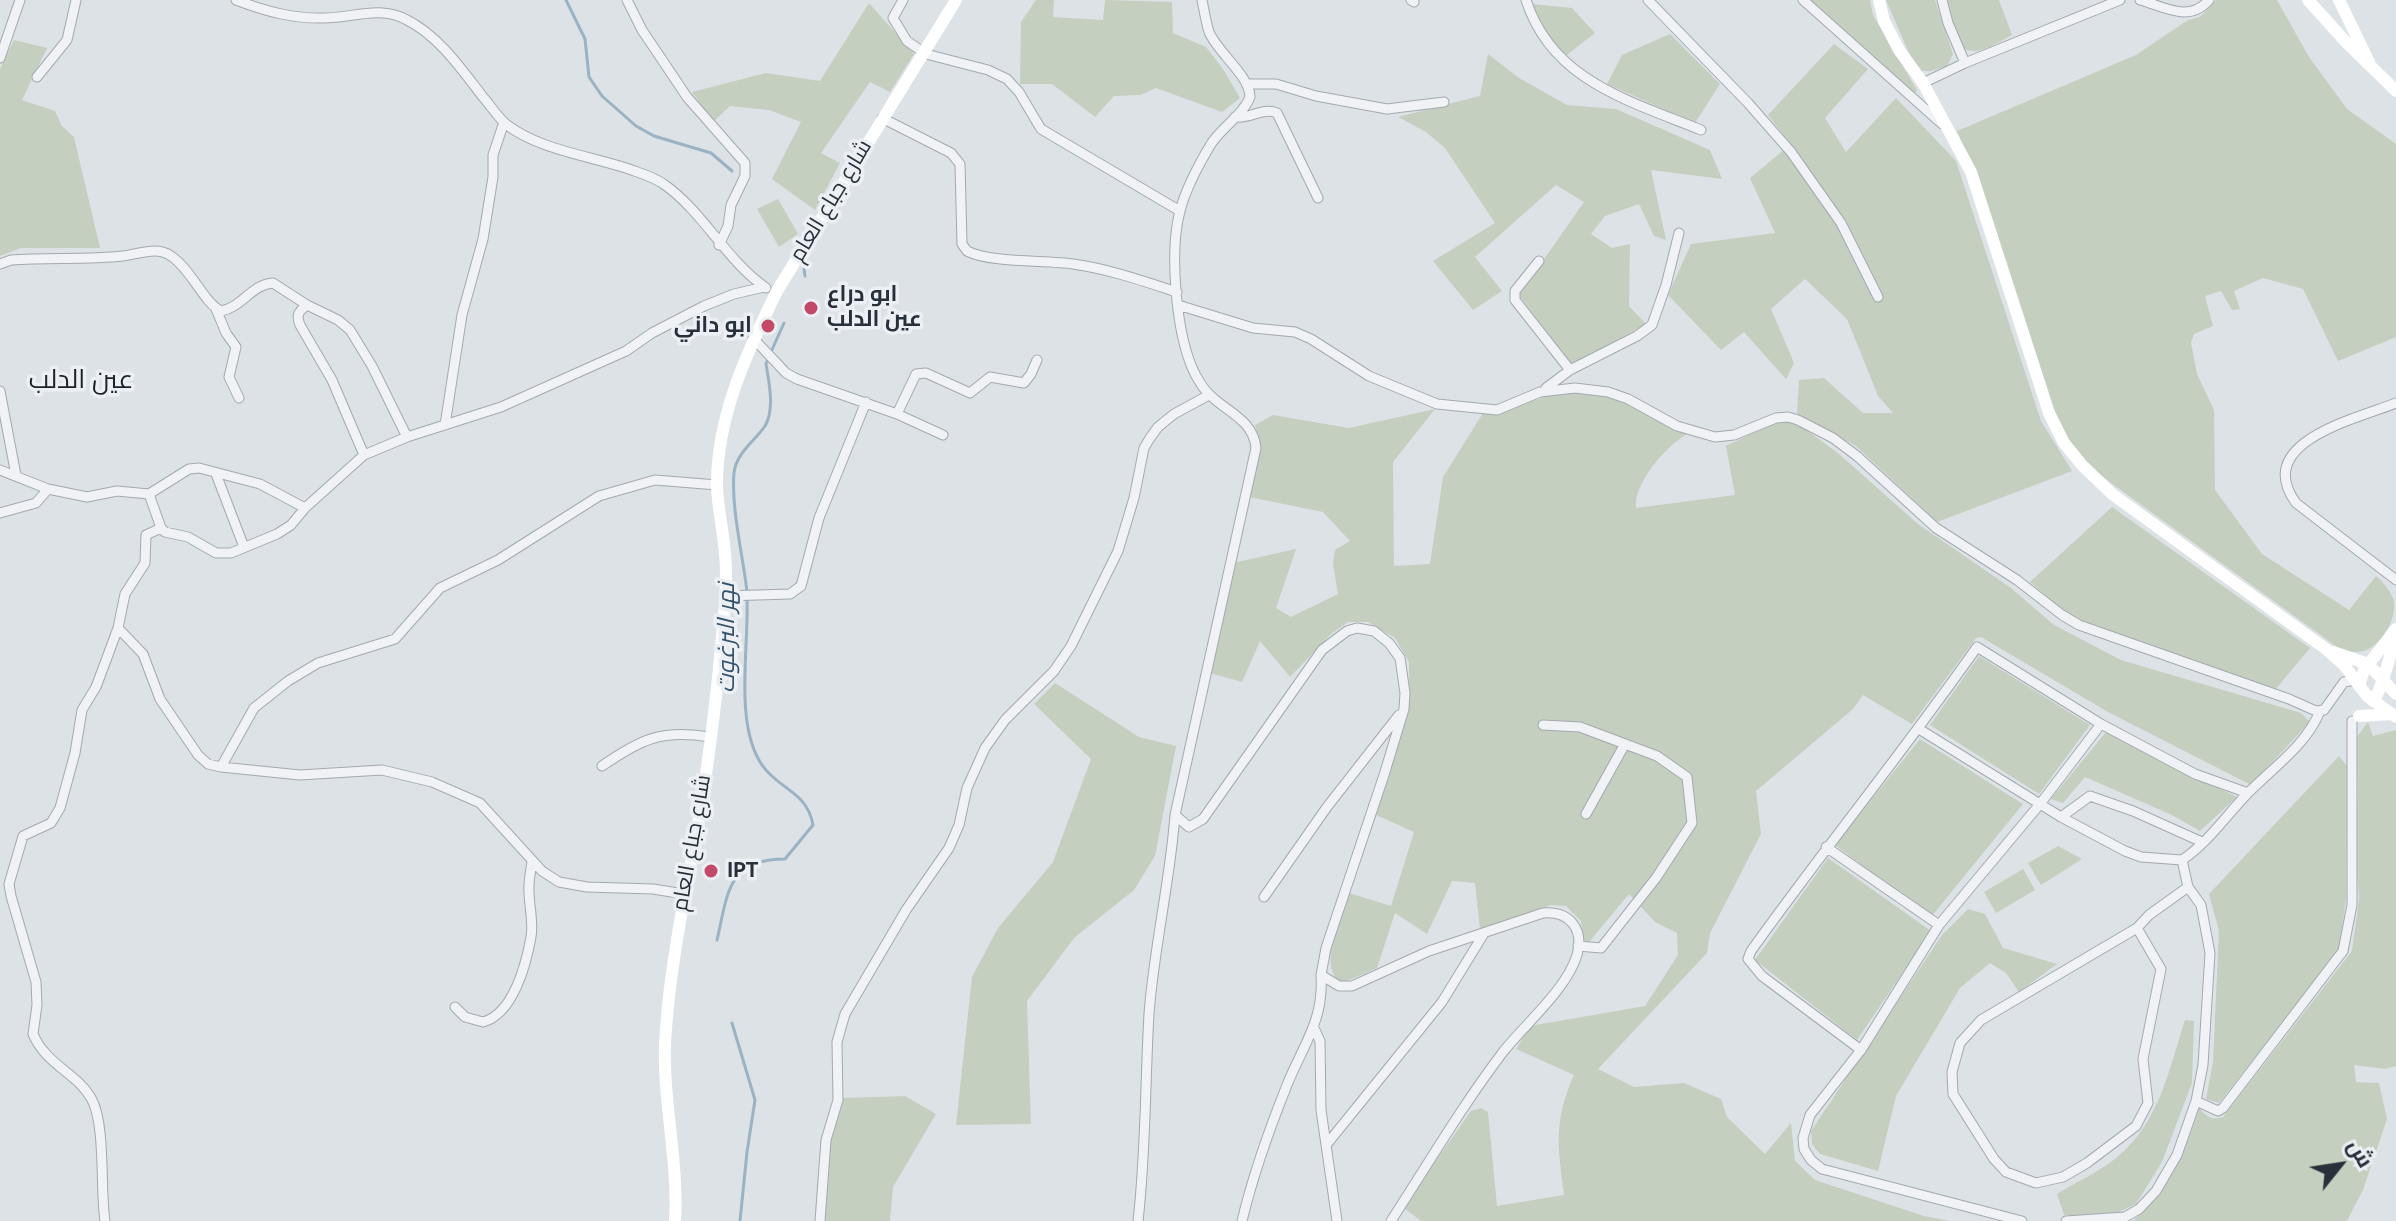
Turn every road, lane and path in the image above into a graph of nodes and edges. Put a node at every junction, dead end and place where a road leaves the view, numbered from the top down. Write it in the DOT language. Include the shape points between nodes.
graph roads {
  1 [pos="20,0"];
  2 [pos="76,0"];
  3 [pos="236,0"];
  4 [pos="627,0"];
  5 [pos="903,0"];
  6 [pos="956,0"];
  7 [pos="1202,0"];
  8 [pos="1526,0"];
  9 [pos="1648,0"];
  10 [pos="1803,0"];
  11 [pos="1879,0"];
  12 [pos="1942,0"];
  13 [pos="2120,0"];
  14 [pos="2140,0"];
  15 [pos="2209,0"];
  16 [pos="2308,0"];
  17 [pos="2339,0"];
  18 [pos="2348,16"];
  19 [pos="2333,29"];
  20 [pos="923,52"];
  21 [pos="0,58"];
  22 [pos="1965,63"];
  23 [pos="2372,68"];
  24 [pos="37,77"];
  25 [pos="1923,83"];
  26 [pos="1248,84"];
  27 [pos="2396,91"];
  28 [pos="1444,102"];
  29 [pos="1235,117"];
  30 [pos="882,118"];
  31 [pos="504,122"];
  32 [pos="1701,130"];
  33 [pos="1951,131"];
  34 [pos="1318,198"];
  35 [pos="1180,211"];
  36 [pos="1679,233"];
  37 [pos="719,245"];
  38 [pos="1539,261"];
  39 [pos="0,264"];
  40 [pos="771,289"];
  41 [pos="1177,292"];
  42 [pos="1878,297"];
  43 [pos="307,305"];
  44 [pos="1178,305"];
  45 [pos="216,309"];
  46 [pos="757,343"];
  47 [pos="1037,360"];
  48 [pos="1570,370"];
  49 [pos="0,391"];
  50 [pos="1540,392"];
  51 [pos="1209,395"];
  52 [pos="239,398"];
  53 [pos="866,402"];
  54 [pos="2396,403"];
  55 [pos="897,414"];
  56 [pos="445,425"];
  57 [pos="943,435"];
  58 [pos="407,437"];
  59 [pos="364,455"];
  60 [pos="0,470"];
  61 [pos="216,474"];
  62 [pos="16,475"];
  63 [pos="717,485"];
  64 [pos="48,489"];
  65 [pos="149,494"];
  66 [pos="305,508"];
  67 [pos="0,513"];
  68 [pos="161,528"];
  69 [pos="244,547"];
  70 [pos="2396,580"];
  71 [pos="725,596"];
  72 [pos="118,628"];
  73 [pos="2396,629"];
  74 [pos="2396,638"];
  75 [pos="2326,649"];
  76 [pos="2368,664"];
  77 [pos="2383,678"];
  78 [pos="2357,683"];
  79 [pos="2396,694"];
  80 [pos="2373,701"];
  81 [pos="1404,709"];
  82 [pos="2320,711"];
  83 [pos="2394,716"];
  84 [pos="2356,719"];
  85 [pos="2101,724"];
  86 [pos="1543,725"];
  87 [pos="1919,729"];
  88 [pos="710,737"];
  89 [pos="1625,744"];
  90 [pos="602,766"];
  91 [pos="221,767"];
  92 [pos="2248,793"];
  93 [pos="2040,804"];
  94 [pos="1586,814"];
  95 [pos="1175,815"];
  96 [pos="2061,817"];
  97 [pos="2202,842"];
  98 [pos="1826,847"];
  99 [pos="2182,860"];
  100 [pos="532,861"];
  101 [pos="2188,887"];
  102 [pos="684,894"];
  103 [pos="1264,897"];
  104 [pos="1939,925"];
  105 [pos="2137,928"];
  106 [pos="1483,935"];
  107 [pos="1463,941"];
  108 [pos="1578,946"];
  109 [pos="1470,957"];
  110 [pos="1321,975"];
  111 [pos="455,1007"];
  112 [pos="1314,1028"];
  113 [pos="1861,1050"];
  114 [pos="2196,1101"];
  115 [pos="1327,1144"];
  116 [pos="105,1221"];
  117 [pos="675,1221"];
  118 [pos="820,1221"];
  119 [pos="1138,1221"];
  120 [pos="1242,1221"];
  121 [pos="1337,1221"];
  122 [pos="1391,1221"];
  123 [pos="2022,1221"];
  124 [pos="2066,1221"];
  1 -- 21 [label="street"];
  2 -- 24 [label="street" via="67,40"];
  3 -- 31 [label="street" via="289,16 384,12 408,20 439,45"];
  4 -- 37 [label="street" via="687,97 745,163"];
  5 -- 20 [label="street" via="893,18 907,41"];
  6 -- 20 [label="street, شارع جباع العام"];
  7 -- 26 [label="street" via="1218,48"];
  8 -- 32 [label="street" via="1546,42 1576,73"];
  9 -- 42 [label="street" via="1791,152 1841,223"];
  10 -- 33 [label="street"];
  11 -- 25 [label="street" via="1899,50"];
  12 -- 22 [label="street"];
  13 -- 22 [label="street"];
  14 -- 15 [label="street" via="2182,13 2202,8"];
  16 -- 19 [label="street"];
  17 -- 18 [label="street"];
  18 -- 19 [label="street"];
  18 -- 23 [label="street"];
  19 -- 23 [label="street"];
  20 -- 30 [label="street, شارع جباع العام"];
  20 -- 35 [label="street" via="1007,79 1041,129"];
  22 -- 25 [label="street"];
  23 -- 27 [label="street"];
  25 -- 33 [label="street"];
  26 -- 28 [label="street" via="1276,84 1387,109"];
  26 -- 29 [label="street" via="1248,102"];
  29 -- 34 [label="street" via="1277,113"];
  29 -- 35 [label="street" via="1211,145"];
  30 -- 40 [label="street, شارع جباع العام"];
  30 -- 41 [label="street" via="951,153 960,164 962,244 967,251 1105,270"];
  31 -- 37 [label="street" via="559,150 664,184"];
  31 -- 56 [label="street" via="493,155 483,239 462,315"];
  33 -- 75 [label="street" via="1971,172 2035,373 2064,443 2112,494"];
  35 -- 41 [label="street"];
  36 -- 48 [label="street" via="1652,325"];
  37 -- 40 [label="street"];
  38 -- 48 [label="street" via="1518,287 1515,300"];
  39 -- 45 [label="street" via="157,250 175,258"];
  40 -- 46 [label="street, شارع جباع العام"];
  40 -- 56 [label="street" via="734,294 704,306 574,376"];
  41 -- 44 [label="street"];
  43 -- 45 [label="street" via="267,283 228,310"];
  43 -- 58 [label="street" via="350,330"];
  43 -- 59 [label="street" via="299,311 300,325 332,380"];
  44 -- 50 [label="street" via="1253,328 1295,332 1350,367 1437,404 1497,410"];
  44 -- 51 [label="street" via="1181,338"];
  45 -- 52 [label="street" via="236,347 229,377"];
  46 -- 53 [label="street" via="797,379"];
  46 -- 63 [label="street, شارع جباع العام" via="730,401"];
  47 -- 55 [label="street" via="1024,383 990,377 970,393 926,373 916,374"];
  48 -- 50 [label="street"];
  49 -- 62 [label="street"];
  50 -- 82 [label="street" via="1608,392 1677,426 1715,437 1776,418 1798,420 1845,447 1936,528 2062,615"];
  51 -- 95 [label="street" via="1246,425 1256,448"];
  51 -- 118 [label="street" via="1158,427 1144,448 1118,551 1071,646 985,748 949,848 845,1014 837,1042 838,1100 826,1140"];
  53 -- 55 [label="street"];
  53 -- 71 [label="street" via="819,518 801,586 790,594"];
  54 -- 70 [label="street" via="2306,441 2290,456 2285,480 2296,503"];
  55 -- 57 [label="street"];
  56 -- 58 [label="street"];
  58 -- 59 [label="street"];
  59 -- 66 [label="street"];
  60 -- 62 [label="street"];
  61 -- 65 [label="street" via="189,469"];
  61 -- 66 [label="street" via="260,484"];
  61 -- 69 [label="street"];
  62 -- 64 [label="street"];
  63 -- 71 [label="street, شارع جباع العام"];
  63 -- 91 [label="street" via="655,480 599,496 498,560 440,588 395,639 318,663 288,681 254,708"];
  64 -- 65 [label="street" via="78,497 117,491"];
  64 -- 67 [label="street" via="36,503"];
  65 -- 68 [label="street"];
  66 -- 69 [label="street" via="277,534"];
  68 -- 69 [label="street" via="216,553"];
  68 -- 72 [label="street" via="146,535 145,563 125,594"];
  71 -- 88 [label="street, شارع جباع العام"];
  72 -- 91 [label="street" via="143,654 160,699 198,755"];
  72 -- 116 [label="street" via="82,710 60,808 51,823 23,836 9,889 35,976 33,1034 93,1102"];
  73 -- 76 [label="street"];
  74 -- 77 [label="street"];
  75 -- 76 [label="street"];
  75 -- 78 [label="street"];
  76 -- 77 [label="street"];
  76 -- 78 [label="street"];
  77 -- 79 [label="street"];
  77 -- 80 [label="street"];
  78 -- 80 [label="street"];
  78 -- 82 [label="street" via="2344,682"];
  80 -- 83 [label="street"];
  81 -- 95 [label="street" via="1405,681 1396,650 1374,631 1347,631 1315,659 1203,819 1189,827"];
  81 -- 103 [label="street"];
  81 -- 110 [label="street"];
  82 -- 92 [label="street" via="2305,738"];
  83 -- 84 [label="street"];
  84 -- 114 [label="street" via="2352,905 2343,951 2223,1108 2218,1111"];
  85 -- 87 [label="street" via="1977,647"];
  85 -- 92 [label="street" via="2195,774"];
  85 -- 93 [label="street"];
  86 -- 89 [label="street" via="1580,727"];
  87 -- 93 [label="street"];
  87 -- 98 [label="street"];
  88 -- 90 [label="street" via="680,733 647,738"];
  88 -- 102 [label="street, شارع جباع العام"];
  89 -- 94 [label="street"];
  89 -- 108 [label="street" via="1657,756 1687,777 1692,823 1601,948"];
  91 -- 100 [label="street" via="300,775 382,770 432,782 480,803"];
  92 -- 97 [label="street"];
  93 -- 96 [label="street"];
  93 -- 104 [label="street"];
  95 -- 119 [label="street" via="1150,1012"];
  96 -- 97 [label="street" via="2090,796"];
  96 -- 99 [label="street" via="2141,857"];
  97 -- 99 [label="street"];
  98 -- 104 [label="street"];
  98 -- 113 [label="street" via="1748,959 1762,976"];
  99 -- 101 [label="street"];
  100 -- 102 [label="street" via="568,885"];
  100 -- 111 [label="street" via="531,937 507,1003 483,1022 465,1017"];
  101 -- 105 [label="street"];
  101 -- 114 [label="street" via="2201,905 2210,953"];
  102 -- 117 [label="street, شارع جباع العام" via="665,1041"];
  104 -- 113 [label="street"];
  105 -- 105 [label="street" via="2161,969 2143,1059 2148,1103 2136,1126 2063,1177 2044,1183 2006,1172 1953,1094 1960,1043 1981,1020"];
  106 -- 107 [label="street"];
  106 -- 108 [label="street" via="1553,912 1573,921"];
  106 -- 109 [label="street"];
  107 -- 109 [label="street"];
  107 -- 110 [label="street" via="1352,986 1339,986"];
  108 -- 122 [label="street" via="1565,979 1470,1097"];
  109 -- 115 [label="street" via="1442,1002"];
  110 -- 112 [label="street"];
  112 -- 115 [label="street" via="1320,1041"];
  112 -- 120 [label="street" via="1263,1148"];
  113 -- 123 [label="street" via="1810,1115 1803,1138 1811,1160 1822,1169"];
  114 -- 124 [label="street" via="2177,1155 2139,1209 2125,1217"];
  115 -- 121 [label="street"];
}
